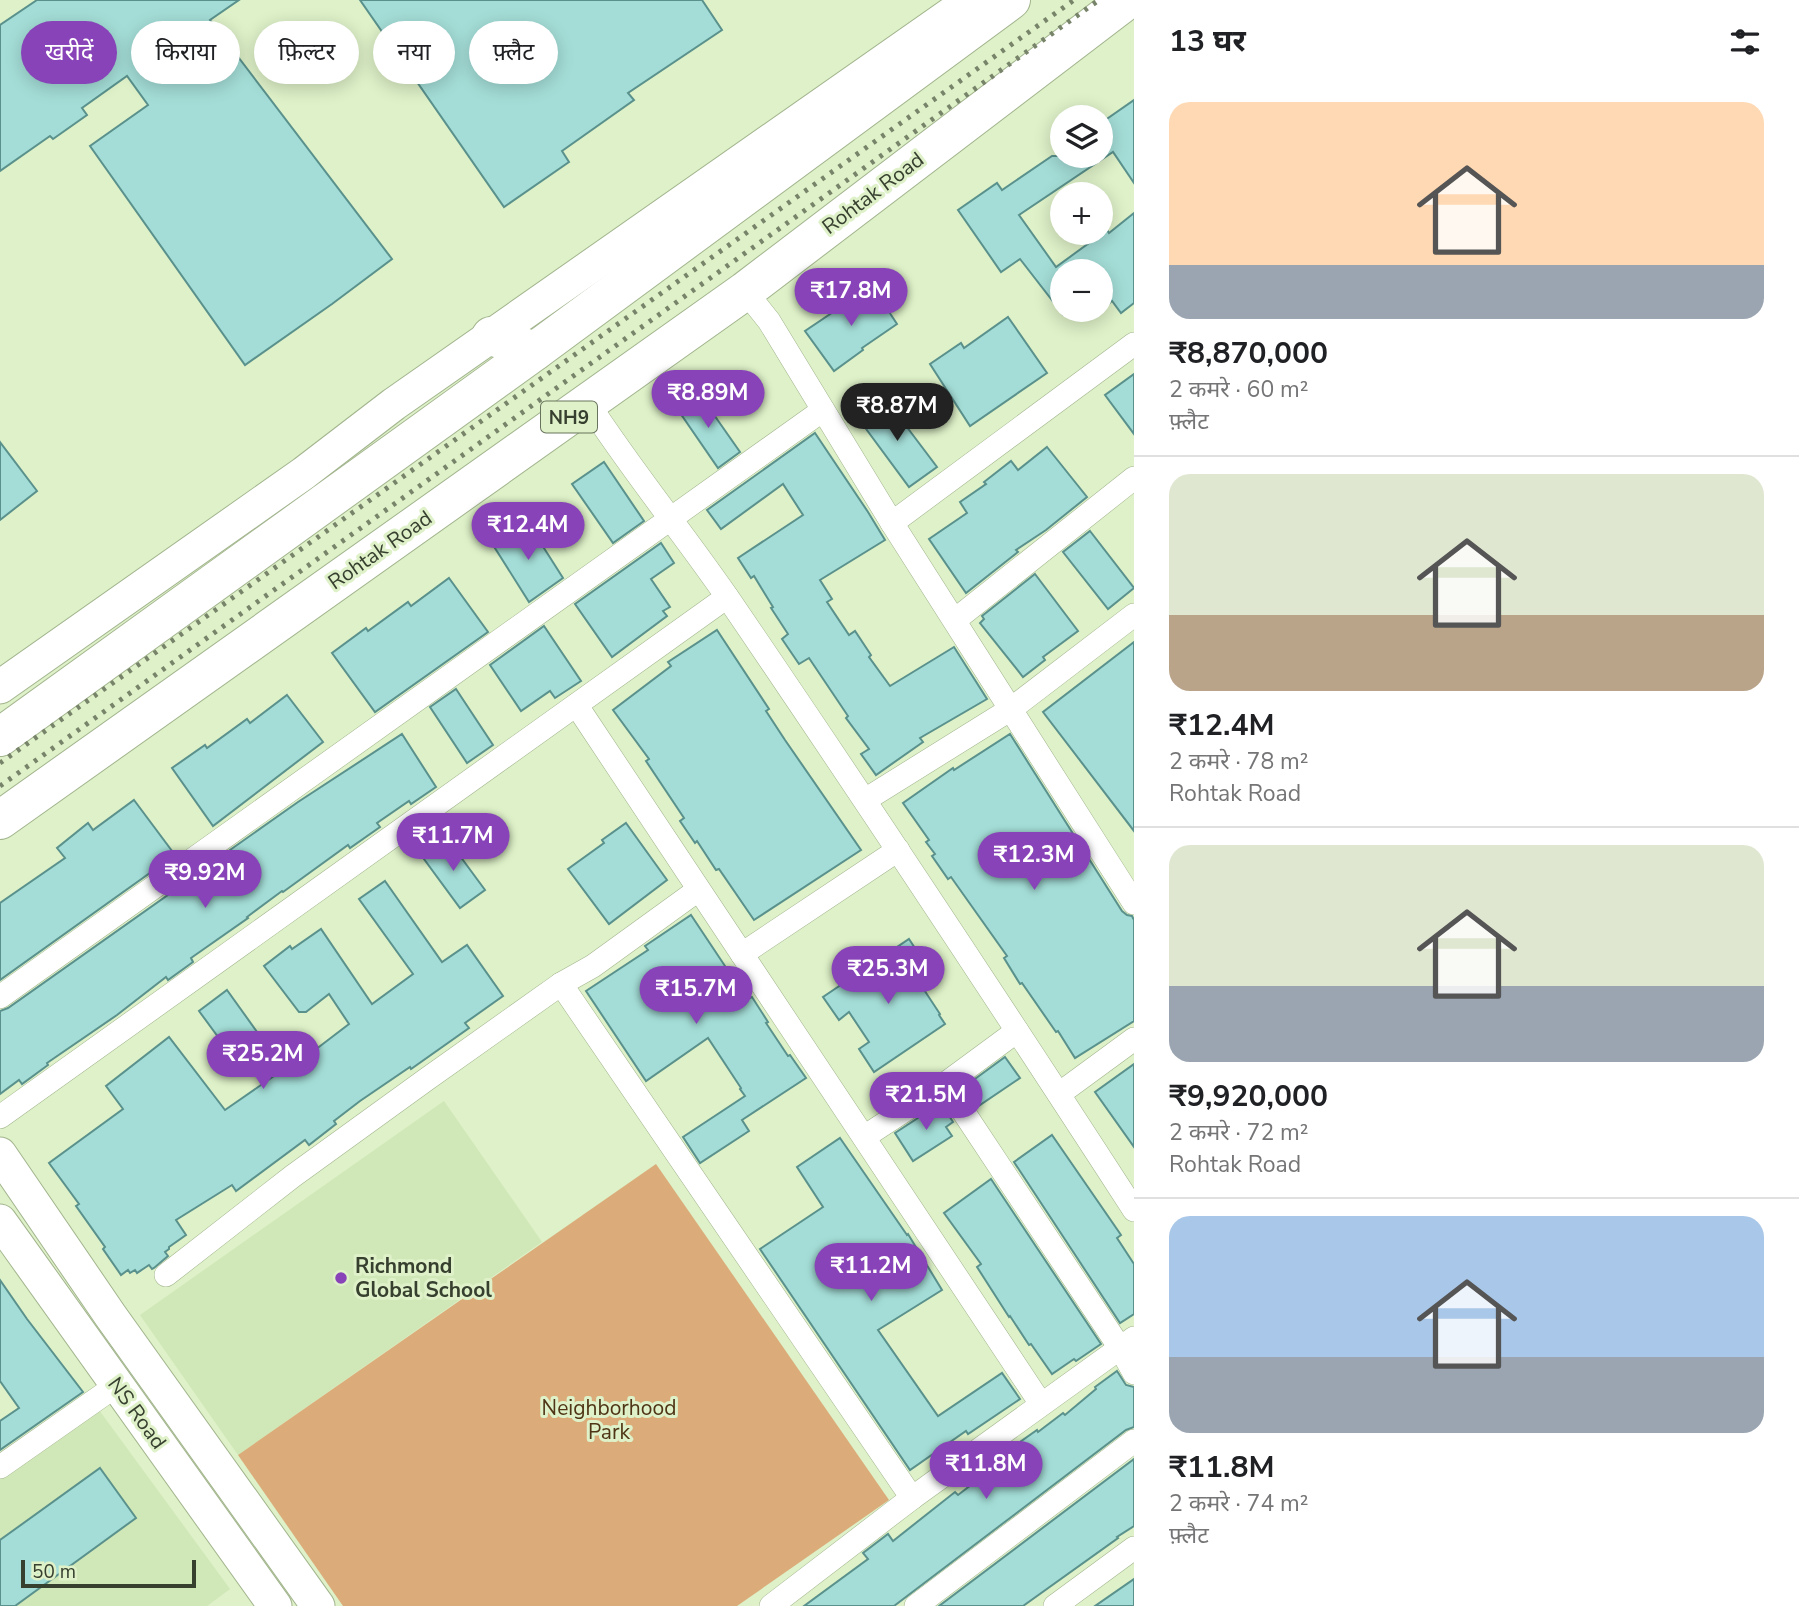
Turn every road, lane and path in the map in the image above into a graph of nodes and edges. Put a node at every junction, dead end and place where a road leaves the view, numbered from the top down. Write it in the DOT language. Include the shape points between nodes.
graph roads {
  1 [pos="971,0"];
  2 [pos="1011,0"];
  3 [pos="1127,0"];
  4 [pos="744,291"];
  5 [pos="491,335"];
  6 [pos="1134,344"];
  7 [pos="534,351"];
  8 [pos="588,403"];
  9 [pos="823,410"];
  10 [pos="1134,478"];
  11 [pos="671,518"];
  12 [pos="892,523"];
  13 [pos="727,597"];
  14 [pos="1134,615"];
  15 [pos="954,620"];
  16 [pos="0,687"];
  17 [pos="577,706"];
  18 [pos="1011,709"];
  19 [pos="0,737"];
  20 [pos="865,800"];
  21 [pos="0,820"];
  22 [pos="898,850"];
  23 [pos="698,890"];
  24 [pos="1134,903"];
  25 [pos="742,954"];
  26 [pos="561,984"];
  27 [pos="0,997"];
  28 [pos="1017,1031"];
  29 [pos="1134,1039"];
  30 [pos="945,1084"];
  31 [pos="1059,1094"];
  32 [pos="0,1117"];
  33 [pos="864,1137"];
  34 [pos="0,1154"];
  35 [pos="1134,1210"];
  36 [pos="0,1221"];
  37 [pos="166,1275"];
  38 [pos="110,1315"];
  39 [pos="82,1336"];
  40 [pos="1127,1343"];
  41 [pos="1134,1373"];
  42 [pos="117,1385"];
  43 [pos="1041,1404"];
  44 [pos="1134,1441"];
  45 [pos="0,1467"];
  46 [pos="912,1498"];
  47 [pos="1134,1548"];
  48 [pos="308,1603"];
  49 [pos="275,1606"];
  50 [pos="771,1606"];
  51 [pos="916,1606"];
  52 [pos="1055,1606"];
  1 -- 5 [label="street"];
  2 -- 7 [label="highway"];
  3 -- 4 [label="highway, Rohtak Road / NH9"];
  4 -- 8 [label="highway, Rohtak Road / NH9"];
  4 -- 9 [label="street" via="769,321"];
  5 -- 7 [label="highway"];
  5 -- 16 [label="street"];
  6 -- 12 [label="street"];
  7 -- 19 [label="highway"];
  8 -- 11 [label="street"];
  8 -- 21 [label="highway, Rohtak Road / NH9"];
  9 -- 11 [label="street"];
  9 -- 12 [label="street"];
  10 -- 15 [label="street"];
  11 -- 13 [label="street"];
  11 -- 27 [label="street"];
  12 -- 15 [label="street"];
  13 -- 17 [label="street"];
  13 -- 20 [label="street"];
  14 -- 18 [label="street"];
  15 -- 18 [label="street"];
  17 -- 23 [label="street"];
  17 -- 32 [label="street"];
  18 -- 20 [label="street"];
  18 -- 24 [label="street"];
  20 -- 22 [label="street"];
  22 -- 25 [label="street"];
  22 -- 28 [label="street"];
  23 -- 25 [label="street"];
  23 -- 26 [label="street" via="593,967"];
  25 -- 33 [label="street"];
  26 -- 37 [label="street" via="293,1176"];
  26 -- 46 [label="street"];
  28 -- 30 [label="street"];
  28 -- 31 [label="street"];
  29 -- 31 [label="street"];
  30 -- 33 [label="street"];
  30 -- 40 [label="street"];
  31 -- 35 [label="street"];
  33 -- 43 [label="street"];
  34 -- 38 [label="street"];
  36 -- 39 [label="street, NS Road"];
  38 -- 39 [label="street"];
  38 -- 48 [label="street"];
  39 -- 42 [label="street, NS Road"];
  40 -- 41 [label="street"];
  40 -- 43 [label="street"];
  42 -- 45 [label="street"];
  42 -- 49 [label="street, NS Road"];
  43 -- 46 [label="street"];
  44 -- 51 [label="street"];
  46 -- 50 [label="street"];
  47 -- 52 [label="street"];
}
